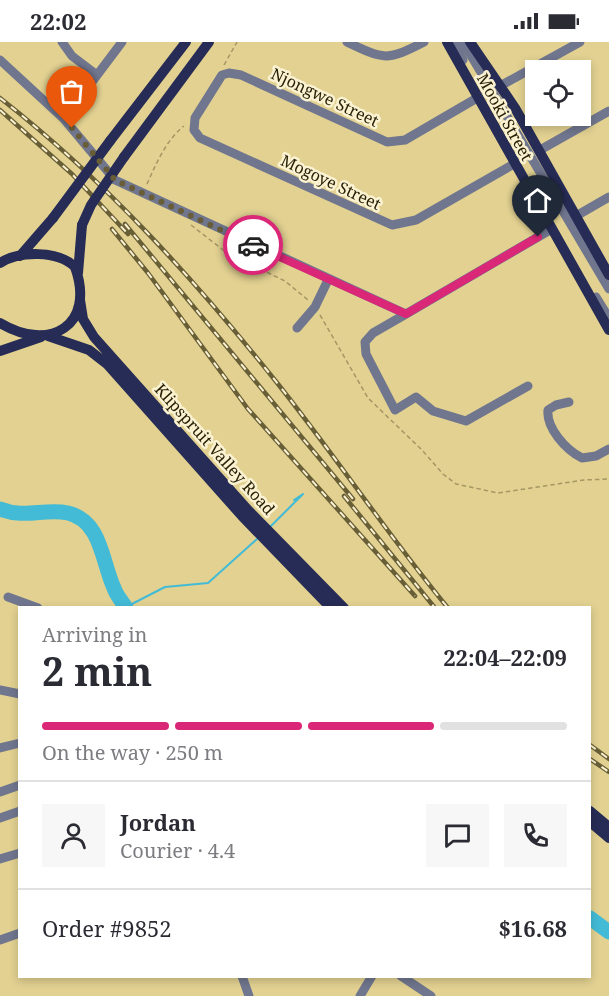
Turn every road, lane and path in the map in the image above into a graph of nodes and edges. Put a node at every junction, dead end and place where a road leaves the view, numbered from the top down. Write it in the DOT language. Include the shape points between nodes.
graph roads {
  1 [pos="62,42"];
  2 [pos="122,42"];
  3 [pos="186,42"];
  4 [pos="209,42"];
  5 [pos="237,42"];
  6 [pos="347,42"];
  7 [pos="424,42"];
  8 [pos="447,42"];
  9 [pos="453,42"];
  10 [pos="464,42"];
  11 [pos="470,42"];
  12 [pos="580,42"];
  13 [pos="0,60"];
  14 [pos="97,75"];
  15 [pos="222,75"];
  16 [pos="500,86"];
  17 [pos="477,98"];
  18 [pos="609,111"];
  19 [pos="195,118"];
  20 [pos="64,119"];
  21 [pos="540,150"];
  22 [pos="514,164"];
  23 [pos="142,194"];
  24 [pos="609,198"];
  25 [pos="576,216"];
  26 [pos="190,225"];
  27 [pos="550,230"];
  28 [pos="0,252"];
  29 [pos="15,257"];
  30 [pos="0,263"];
  31 [pos="78,273"];
  32 [pos="609,275"];
  33 [pos="328,279"];
  34 [pos="609,289"];
  35 [pos="80,300"];
  36 [pos="315,307"];
  37 [pos="406,314"];
  38 [pos="609,318"];
  39 [pos="0,323"];
  40 [pos="297,328"];
  41 [pos="609,330"];
  42 [pos="45,336"];
  43 [pos="0,351"];
  44 [pos="528,386"];
  45 [pos="570,402"];
  46 [pos="609,449"];
  47 [pos="609,479"];
  48 [pos="245,513"];
  49 [pos="281,550"];
  50 [pos="8,597"];
  51 [pos="33,606"];
  52 [pos="329,606"];
  53 [pos="342,606"];
  54 [pos="0,690"];
  55 [pos="18,694"];
  56 [pos="18,744"];
  57 [pos="0,748"];
  58 [pos="18,786"];
  59 [pos="0,792"];
  60 [pos="18,812"];
  61 [pos="591,812"];
  62 [pos="0,818"];
  63 [pos="591,823"];
  64 [pos="609,827"];
  65 [pos="609,838"];
  66 [pos="18,853"];
  67 [pos="1,855"];
  68 [pos="18,934"];
  69 [pos="0,940"];
  70 [pos="243,978"];
  71 [pos="371,978"];
  72 [pos="404,978"];
  73 [pos="249,996"];
  74 [pos="360,996"];
  75 [pos="431,996"];
  1 -- 14 [label="street" via="72,56"];
  2 -- 14 [label="street"];
  3 -- 29 [label="main road, bridge" via="53,218"];
  4 -- 31 [label="main road, Klipspruit Valley Road, bridge" via="91,205 82,225"];
  5 -- 15 [label="path"];
  6 -- 7 [label="street" via="388,57"];
  8 -- 17 [label="main road, Mooki Street"];
  9 -- 38 [label="street, Mooki Street"];
  10 -- 34 [label="street, Mooki Street"];
  11 -- 16 [label="main road, Mooki Street"];
  12 -- 16 [label="street"];
  13 -- 20 [label="street"];
  14 -- 20 [label="street"];
  15 -- 17 [label="street, Njongwe Street" via="241,75 393,142 405,140"];
  15 -- 19 [label="street"];
  16 -- 21 [label="main road, Mooki Street"];
  17 -- 22 [label="main road, Mooki Street"];
  18 -- 21 [label="street"];
  19 -- 22 [label="street, Mogoye Street" via="194,132 200,138 392,225 416,220"];
  19 -- 23 [label="path" via="176,132"];
  20 -- 23 [label="street" via="115,180"];
  21 -- 25 [label="main road, Mooki Street"];
  22 -- 27 [label="main road, Mooki Street"];
  23 -- 33 [label="street"];
  24 -- 25 [label="street"];
  25 -- 32 [label="main road, Mooki Street"];
  26 -- 36 [label="path" via="227,254 285,281"];
  27 -- 37 [label="street"];
  27 -- 41 [label="main road, Mooki Street"];
  28 -- 29 [label="main road"];
  29 -- 30 [label="main road"];
  29 -- 31 [label="main road" via="58,256 71,262"];
  31 -- 35 [label="main road, Klipspruit Valley Road"];
  33 -- 36 [label="street"];
  33 -- 37 [label="street"];
  35 -- 42 [label="main road" via="74,321"];
  35 -- 48 [label="main road, Klipspruit Valley Road" via="83,319 94,337"];
  36 -- 40 [label="street"];
  36 -- 47 [label="path" via="368,398 456,484 498,493"];
  37 -- 44 [label="street" via="365,342 366,354 395,410 416,397 433,411 466,421"];
  39 -- 42 [label="main road, Klipspruit Valley Road" via="22,333"];
  42 -- 43 [label="main road"];
  42 -- 48 [label="main road, Klipspruit Valley Road" via="89,351 108,364"];
  45 -- 46 [label="street" via="548,410 553,431 582,458"];
  48 -- 49 [label="main road, Klipspruit Valley Road"];
  49 -- 52 [label="main road, Klipspruit Valley Road"];
  49 -- 53 [label="main road, Klipspruit Valley Road"];
  50 -- 51 [label="street"];
  54 -- 55 [label="street"];
  56 -- 57 [label="street"];
  58 -- 59 [label="street"];
  60 -- 62 [label="street"];
  61 -- 64 [label="main road"];
  63 -- 65 [label="main road"];
  66 -- 67 [label="street"];
  68 -- 69 [label="street"];
  70 -- 73 [label="street"];
  71 -- 74 [label="street"];
  72 -- 75 [label="street"];
}
